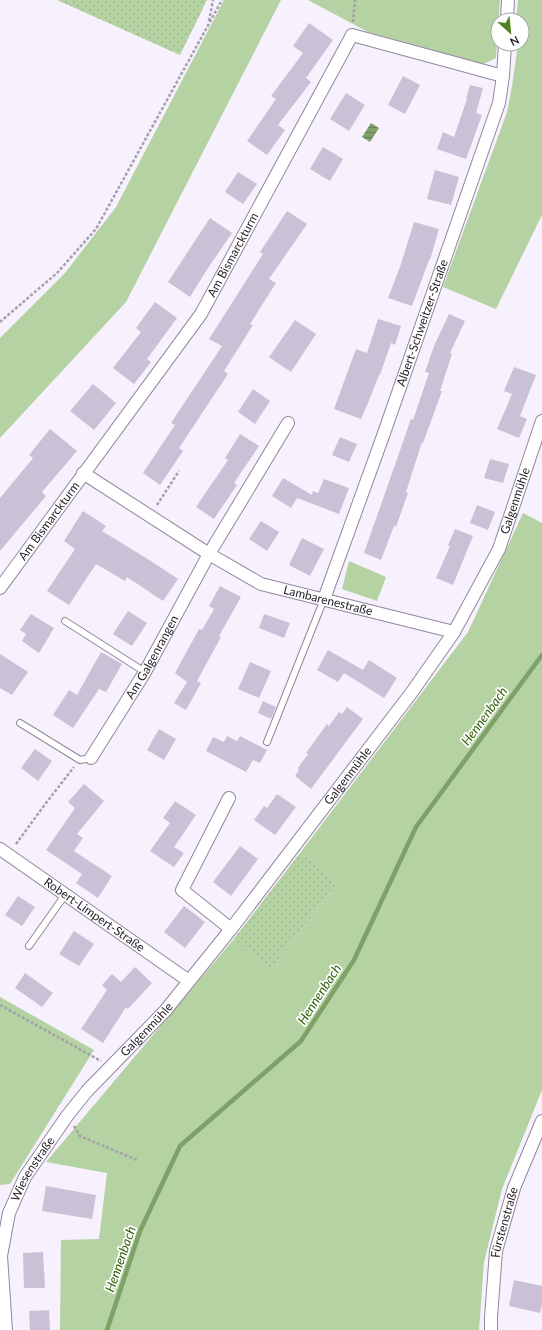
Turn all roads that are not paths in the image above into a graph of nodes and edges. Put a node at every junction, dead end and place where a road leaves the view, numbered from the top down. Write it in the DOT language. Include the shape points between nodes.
graph roads {
  1 [pos="508,0"];
  2 [pos="507,12"];
  3 [pos="504,52"];
  4 [pos="503,76"];
  5 [pos="542,420"];
  6 [pos="288,423"];
  7 [pos="83,473"];
  8 [pos="209,554"];
  9 [pos="0,588"];
  10 [pos="324,599"];
  11 [pos="65,622"];
  12 [pos="454,632"];
  13 [pos="145,672"];
  14 [pos="20,723"];
  15 [pos="267,742"];
  16 [pos="85,759"];
  17 [pos="228,798"];
  18 [pos="4,852"];
  19 [pos="65,895"];
  20 [pos="231,929"];
  21 [pos="29,946"];
  22 [pos="189,981"];
  23 [pos="87,1090"];
  24 [pos="542,1121"];
  25 [pos="1,1256"];
  26 [pos="4,1324"];
  27 [pos="491,1330"];
  1 -- 2 [label="street"];
  3 -- 4 [label="street, Albert-Schweitzer-Straße"];
  4 -- 7 [label="street, Am Bismarckturm" via="352,35 201,314"];
  4 -- 10 [label="street, Albert-Schweitzer-Straße" via="499,103"];
  5 -- 12 [label="street, Galgenmühle" via="499,549"];
  6 -- 8 [label="street"];
  7 -- 8 [label="street, Lambarenestraße"];
  7 -- 9 [label="street, Am Bismarckturm"];
  8 -- 10 [label="street, Lambarenestraße" via="261,584"];
  8 -- 13 [label="street, Am Galgenrangen"];
  10 -- 12 [label="street, Lambarenestraße"];
  10 -- 15 [label="lane"];
  11 -- 13 [label="lane"];
  12 -- 20 [label="street, Galgenmühle" via="407,698"];
  13 -- 16 [label="street, Am Galgenrangen"];
  14 -- 16 [label="lane"];
  17 -- 20 [label="street" via="182,890"];
  18 -- 19 [label="street, Robert-Limpert-Straße"];
  19 -- 21 [label="lane"];
  19 -- 22 [label="street, Robert-Limpert-Straße"];
  20 -- 22 [label="street, Galgenmühle"];
  22 -- 23 [label="street, Galgenmühle" via="165,1011"];
  23 -- 25 [label="street, Wiesenstraße" via="25,1177 9,1213"];
  24 -- 27 [label="street, Fürstenstraße" via="514,1188 496,1251"];
  25 -- 26 [label="street, Wiesenstraße"];
}
